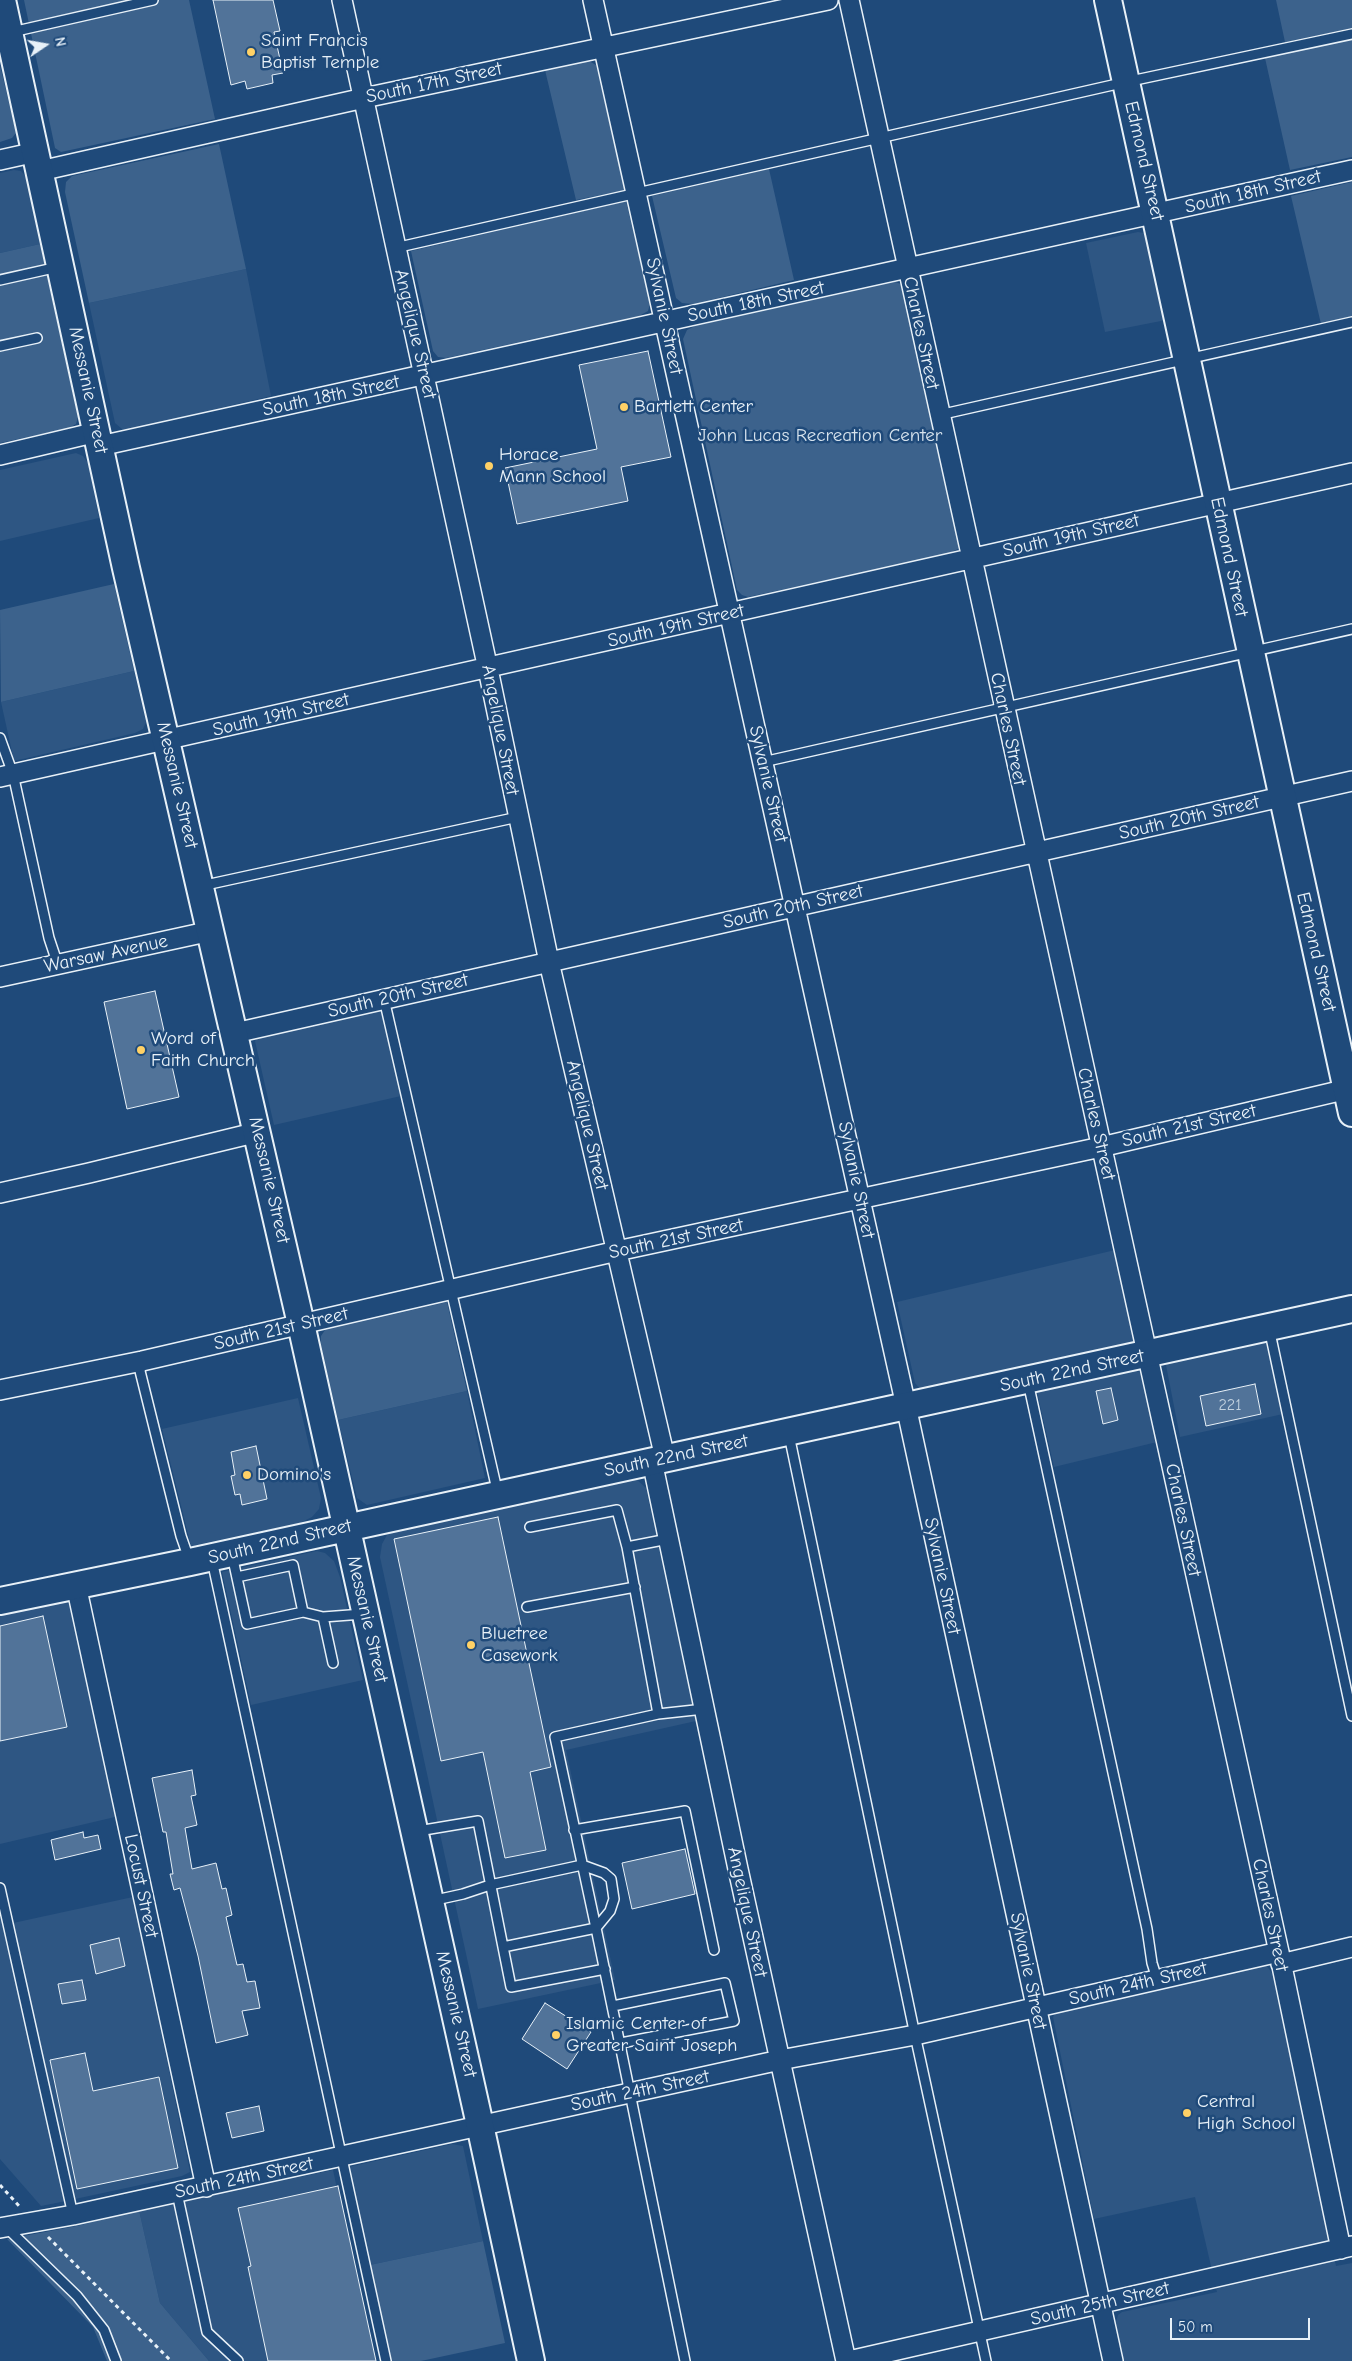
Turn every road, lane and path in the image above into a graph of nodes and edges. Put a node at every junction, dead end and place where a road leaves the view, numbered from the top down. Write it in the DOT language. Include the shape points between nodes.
graph roads {
  1 [pos="153,0"];
  2 [pos="342,0"];
  3 [pos="593,0"];
  4 [pos="828,0"];
  5 [pos="849,0"];
  6 [pos="1108,0"];
  7 [pos="4,16"];
  8 [pos="1352,34"];
  9 [pos="604,47"];
  10 [pos="1126,82"];
  11 [pos="364,98"];
  12 [pos="879,138"];
  13 [pos="0,160"];
  14 [pos="38,161"];
  15 [pos="1352,170"];
  16 [pos="638,194"];
  17 [pos="1156,214"];
  18 [pos="395,248"];
  19 [pos="60,267"];
  20 [pos="907,269"];
  21 [pos="0,280"];
  22 [pos="665,322"];
  23 [pos="1352,322"];
  24 [pos="37,338"];
  25 [pos="0,346"];
  26 [pos="1187,359"];
  27 [pos="425,376"];
  28 [pos="939,415"];
  29 [pos="99,439"];
  30 [pos="0,454"];
  31 [pos="1352,473"];
  32 [pos="1217,503"];
  33 [pos="970,558"];
  34 [pos="730,613"];
  35 [pos="1352,629"];
  36 [pos="1250,653"];
  37 [pos="488,669"];
  38 [pos="1004,709"];
  39 [pos="0,738"];
  40 [pos="166,740"];
  41 [pos="763,762"];
  42 [pos="6,776"];
  43 [pos="1352,781"];
  44 [pos="1282,797"];
  45 [pos="518,817"];
  46 [pos="1035,852"];
  47 [pos="201,886"];
  48 [pos="795,906"];
  49 [pos="211,931"];
  50 [pos="549,962"];
  51 [pos="58,964"];
  52 [pos="0,977"];
  53 [pos="384,1000"];
  54 [pos="235,1033"];
  55 [pos="1350,1097"];
  56 [pos="258,1132"];
  57 [pos="1101,1147"];
  58 [pos="0,1192"];
  59 [pos="860,1199"];
  60 [pos="617,1251"];
  61 [pos="452,1290"];
  62 [pos="1352,1309"];
  63 [pos="301,1324"];
  64 [pos="1269,1328"];
  65 [pos="1147,1356"];
  66 [pos="142,1360"];
  67 [pos="1028,1381"];
  68 [pos="0,1390"];
  69 [pos="906,1406"];
  70 [pos="788,1432"];
  71 [pos="658,1460"];
  72 [pos="498,1495"];
  73 [pos="347,1527"];
  74 [pos="530,1527"];
  75 [pos="668,1539"];
  76 [pos="628,1547"];
  77 [pos="217,1562"];
  78 [pos="76,1584"];
  79 [pos="635,1587"];
  80 [pos="0,1601"];
  81 [pos="527,1607"];
  82 [pos="303,1612"];
  83 [pos="366,1613"];
  84 [pos="322,1617"];
  85 [pos="333,1662"];
  86 [pos="704,1710"];
  87 [pos="658,1714"];
  88 [pos="1352,1716"];
  89 [pos="574,1830"];
  90 [pos="415,1832"];
  91 [pos="582,1865"];
  92 [pos="490,1885"];
  93 [pos="0,1888"];
  94 [pos="430,1901"];
  95 [pos="596,1928"];
  96 [pos="503,1947"];
  97 [pos="1352,1947"];
  98 [pos="714,1950"];
  99 [pos="1280,1958"];
  100 [pos="605,1969"];
  101 [pos="1157,1979"];
  102 [pos="613,2006"];
  103 [pos="1035,2007"];
  104 [pos="915,2035"];
  105 [pos="621,2043"];
  106 [pos="780,2060"];
  107 [pos="631,2094"];
  108 [pos="480,2125"];
  109 [pos="341,2157"];
  110 [pos="0,2185"];
  111 [pos="206,2187"];
  112 [pos="177,2193"];
  113 [pos="74,2215"];
  114 [pos="33,2222"];
  115 [pos="3,2227"];
  116 [pos="1347,2248"];
  117 [pos="1100,2304"];
  118 [pos="980,2331"];
  119 [pos="116,2361"];
  120 [pos="171,2361"];
  121 [pos="238,2361"];
  122 [pos="386,2361"];
  123 [pos="531,2361"];
  124 [pos="685,2361"];
  125 [pos="848,2361"];
  126 [pos="986,2361"];
  127 [pos="1113,2361"];
  1 -- 7 [label="lane"];
  2 -- 11 [label="street, Angelique Street"];
  3 -- 9 [label="street, Sylvanie Street"];
  4 -- 9 [label="street, South 17th Street"];
  5 -- 12 [label="street, Charles Street"];
  6 -- 10 [label="street, Edmond Street"];
  7 -- 14 [label="street, Messanie Street"];
  8 -- 10 [label="lane"];
  9 -- 11 [label="street, South 17th Street"];
  9 -- 16 [label="street, Sylvanie Street"];
  10 -- 12 [label="lane"];
  10 -- 17 [label="street, Edmond Street"];
  11 -- 14 [label="street, South 17th Street"];
  11 -- 18 [label="street, Angelique Street"];
  12 -- 16 [label="lane"];
  12 -- 20 [label="street, Charles Street"];
  13 -- 14 [label="street, South 17th Street"];
  14 -- 19 [label="street, Messanie Street"];
  15 -- 17 [label="street, South 18th Street"];
  16 -- 18 [label="lane"];
  16 -- 22 [label="street, Sylvanie Street"];
  17 -- 20 [label="street, South 18th Street"];
  17 -- 26 [label="street, Edmond Street"];
  18 -- 27 [label="street, Angelique Street"];
  19 -- 21 [label="lane"];
  19 -- 29 [label="street, Messanie Street"];
  20 -- 22 [label="street, South 18th Street"];
  20 -- 28 [label="street, Charles Street"];
  22 -- 27 [label="street, South 18th Street"];
  22 -- 34 [label="street, Sylvanie Street"];
  23 -- 26 [label="lane"];
  24 -- 25 [label="lane"];
  26 -- 28 [label="lane"];
  26 -- 32 [label="street, Edmond Street"];
  27 -- 29 [label="street, South 18th Street"];
  27 -- 37 [label="street, Angelique Street"];
  28 -- 33 [label="street, Charles Street"];
  29 -- 30 [label="street, South 18th Street"];
  29 -- 40 [label="street, Messanie Street"];
  31 -- 32 [label="street, South 19th Street"];
  32 -- 33 [label="street, South 19th Street"];
  32 -- 36 [label="street, Edmond Street"];
  33 -- 34 [label="street, South 19th Street"];
  33 -- 38 [label="street, Charles Street"];
  34 -- 37 [label="street, South 19th Street"];
  34 -- 41 [label="street, Sylvanie Street"];
  35 -- 36 [label="lane"];
  36 -- 38 [label="lane"];
  36 -- 44 [label="street, Edmond Street"];
  37 -- 40 [label="street, South 19th Street"];
  37 -- 45 [label="street, Angelique Street"];
  38 -- 41 [label="lane"];
  38 -- 46 [label="street, Charles Street"];
  39 -- 42 [label="lane"];
  40 -- 42 [label="street, South 19th Street"];
  40 -- 47 [label="street, Messanie Street"];
  41 -- 48 [label="street, Sylvanie Street"];
  42 -- 51 [label="lane"];
  43 -- 44 [label="street, South 20th Street"];
  44 -- 46 [label="street, South 20th Street"];
  44 -- 55 [label="street, Edmond Street"];
  45 -- 47 [label="lane"];
  45 -- 50 [label="street, Angelique Street"];
  46 -- 48 [label="street, South 20th Street"];
  46 -- 57 [label="street, Charles Street"];
  47 -- 49 [label="street, Messanie Street"];
  48 -- 50 [label="street, South 20th Street"];
  48 -- 59 [label="street, Sylvanie Street"];
  49 -- 51 [label="street, Warsaw Avenue"];
  49 -- 54 [label="street, Messanie Street"];
  50 -- 53 [label="street, South 20th Street"];
  50 -- 60 [label="street, Angelique Street"];
  51 -- 52 [label="street, Warsaw Avenue"];
  53 -- 54 [label="street, South 20th Street"];
  53 -- 61 [label="lane"];
  54 -- 56 [label="street, Messanie Street"];
  55 -- 57 [label="street, South 21st Street"];
  56 -- 58 [label="street"];
  56 -- 63 [label="street, Messanie Street"];
  57 -- 59 [label="street, South 21st Street"];
  57 -- 65 [label="street, Charles Street"];
  59 -- 60 [label="street, South 21st Street"];
  59 -- 69 [label="street, Sylvanie Street"];
  60 -- 61 [label="street, South 21st Street"];
  60 -- 71 [label="street, Angelique Street"];
  61 -- 63 [label="street, South 21st Street"];
  61 -- 72 [label="lane"];
  62 -- 64 [label="street, South 22nd Street"];
  63 -- 66 [label="street, South 21st Street"];
  63 -- 73 [label="street, Messanie Street"];
  64 -- 65 [label="street, South 22nd Street"];
  64 -- 88 [label="lane"];
  65 -- 67 [label="street, South 22nd Street"];
  65 -- 99 [label="street, Charles Street"];
  66 -- 68 [label="street, South 21st Street"];
  66 -- 77 [label="lane" via="140,1371 181,1536"];
  67 -- 69 [label="street, South 22nd Street"];
  67 -- 101 [label="lane"];
  69 -- 70 [label="street, South 22nd Street"];
  69 -- 103 [label="street, Sylvanie Street"];
  70 -- 71 [label="street, South 22nd Street"];
  70 -- 104 [label="lane"];
  71 -- 72 [label="street, South 22nd Street"];
  71 -- 75 [label="street, Angelique Street"];
  72 -- 73 [label="street, South 22nd Street"];
  73 -- 77 [label="street, South 22nd Street"];
  73 -- 83 [label="street, Messanie Street"];
  74 -- 76 [label="lane" via="617,1510"];
  75 -- 76 [label="lane"];
  75 -- 86 [label="street, Angelique Street"];
  76 -- 79 [label="lane"];
  77 -- 78 [label="street, South 22nd Street"];
  77 -- 82 [label="lane" via="293,1565"];
  77 -- 82 [label="lane" via="247,1624"];
  77 -- 109 [label="lane"];
  78 -- 80 [label="street, South 22nd Street"];
  78 -- 111 [label="street, Locust Street"];
  79 -- 81 [label="lane"];
  79 -- 87 [label="lane"];
  82 -- 84 [label="lane"];
  83 -- 84 [label="lane"];
  83 -- 90 [label="street, Messanie Street"];
  84 -- 85 [label="lane"];
  86 -- 87 [label="lane"];
  86 -- 106 [label="street, Angelique Street"];
  87 -- 89 [label="lane" via="555,1737"];
  89 -- 91 [label="lane"];
  89 -- 98 [label="lane" via="684,1811"];
  90 -- 92 [label="lane" via="478,1820"];
  90 -- 94 [label="street, Messanie Street"];
  91 -- 92 [label="lane"];
  91 -- 95 [label="lane"];
  91 -- 95 [label="lane" via="604,1872 614,1889 610,1910"];
  92 -- 94 [label="lane"];
  92 -- 96 [label="lane"];
  93 -- 113 [label="lane"];
  94 -- 108 [label="street, Messanie Street"];
  95 -- 96 [label="lane"];
  95 -- 100 [label="lane"];
  96 -- 100 [label="lane" via="510,1987"];
  97 -- 99 [label="street, South 24th Street"];
  99 -- 101 [label="street, South 24th Street"];
  99 -- 116 [label="street, Charles Street"];
  100 -- 102 [label="lane"];
  101 -- 103 [label="street, South 24th Street"];
  102 -- 105 [label="lane"];
  102 -- 105 [label="lane" via="725,1983 734,2021"];
  103 -- 104 [label="street, South 24th Street"];
  103 -- 117 [label="street, Sylvanie Street"];
  104 -- 106 [label="street, South 24th Street"];
  104 -- 118 [label="lane"];
  105 -- 107 [label="lane"];
  106 -- 107 [label="street, South 24th Street"];
  106 -- 125 [label="street, Angelique Street"];
  107 -- 108 [label="street, South 24th Street"];
  107 -- 124 [label="lane"];
  108 -- 109 [label="street, South 24th Street"];
  108 -- 123 [label="street, Messanie Street"];
  109 -- 111 [label="street, South 24th Street"];
  109 -- 122 [label="lane"];
  110 -- 114 [label="path"];
  111 -- 112 [label="street, South 24th Street"];
  112 -- 113 [label="street, South 24th Street"];
  112 -- 121 [label="lane" via="207,2332"];
  113 -- 114 [label="street, South 24th Street"];
  114 -- 115 [label="street, South 24th Street"];
  114 -- 120 [label="path"];
  115 -- 119 [label="lane" via="77,2296 104,2330"];
  116 -- 117 [label="street, South 25th Street"];
  117 -- 118 [label="street, South 25th Street"];
  117 -- 127 [label="street, Sylvanie Street"];
  118 -- 125 [label="street, South 25th Street"];
  118 -- 126 [label="lane"];
}
